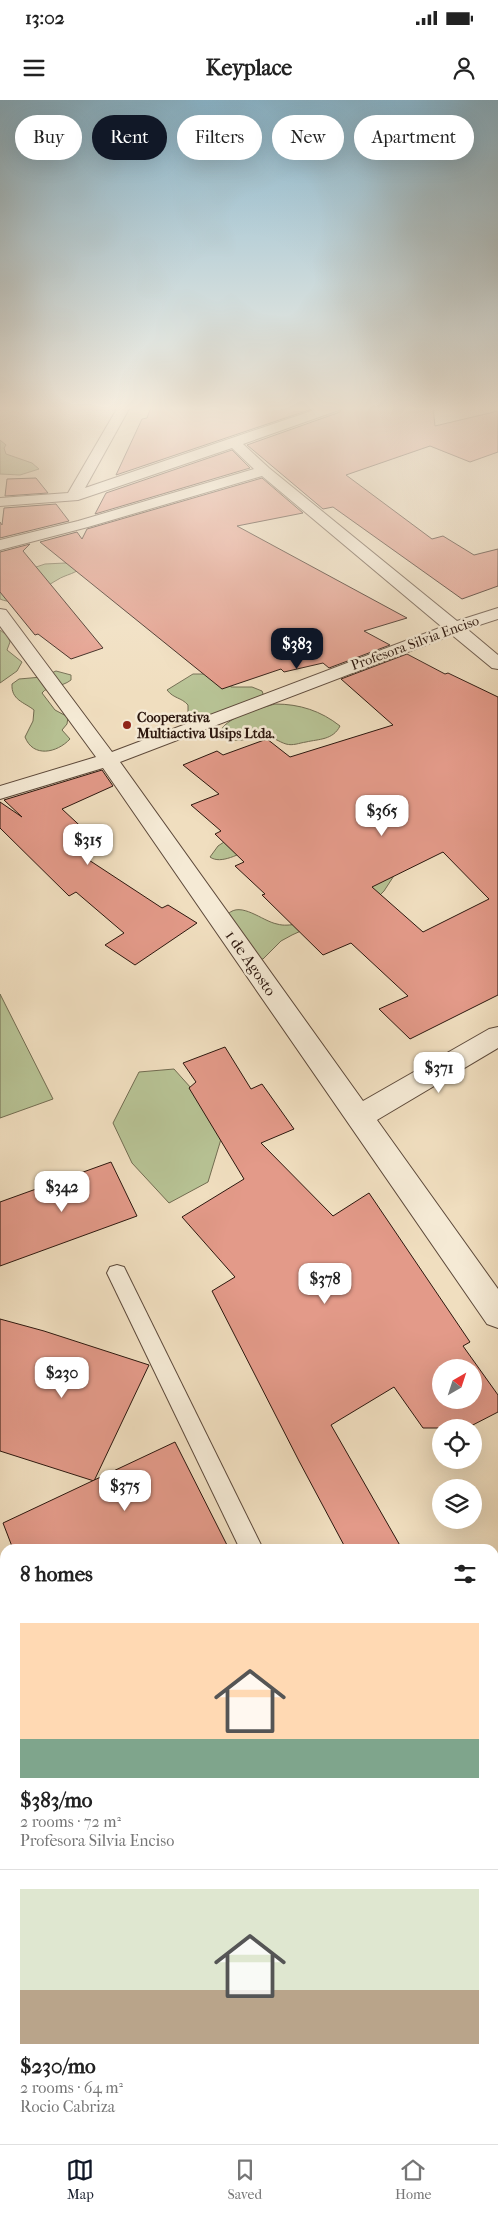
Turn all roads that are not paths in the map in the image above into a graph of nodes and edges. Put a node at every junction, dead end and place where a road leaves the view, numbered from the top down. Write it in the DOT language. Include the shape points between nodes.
graph roads {
  1 [pos="76,502"];
  2 [pos="157,502"];
  3 [pos="302,502"];
  4 [pos="83,524"];
  5 [pos="0,545"];
  6 [pos="498,613"];
  7 [pos="0,614"];
  8 [pos="454,628"];
  9 [pos="498,664"];
  10 [pos="108,760"];
  11 [pos="0,793"];
  12 [pos="498,1036"];
  13 [pos="358,1116"];
  14 [pos="117,1274"];
  15 [pos="498,1314"];
  16 [pos="250,1544"];
  1 -- 4 [label="street"];
  2 -- 4 [label="street"];
  3 -- 8 [label="street"];
  4 -- 5 [label="street"];
  6 -- 8 [label="street, Profesora Silvia Enciso"];
  7 -- 10 [label="street, 1 de Agosto"];
  8 -- 9 [label="street"];
  8 -- 10 [label="street, Profesora Silvia Enciso"];
  10 -- 11 [label="street, Profesora Silvia Enciso"];
  10 -- 13 [label="street, 1 de Agosto"];
  12 -- 13 [label="street"];
  13 -- 15 [label="street, 1 de Agosto"];
  14 -- 16 [label="lane"];
}
